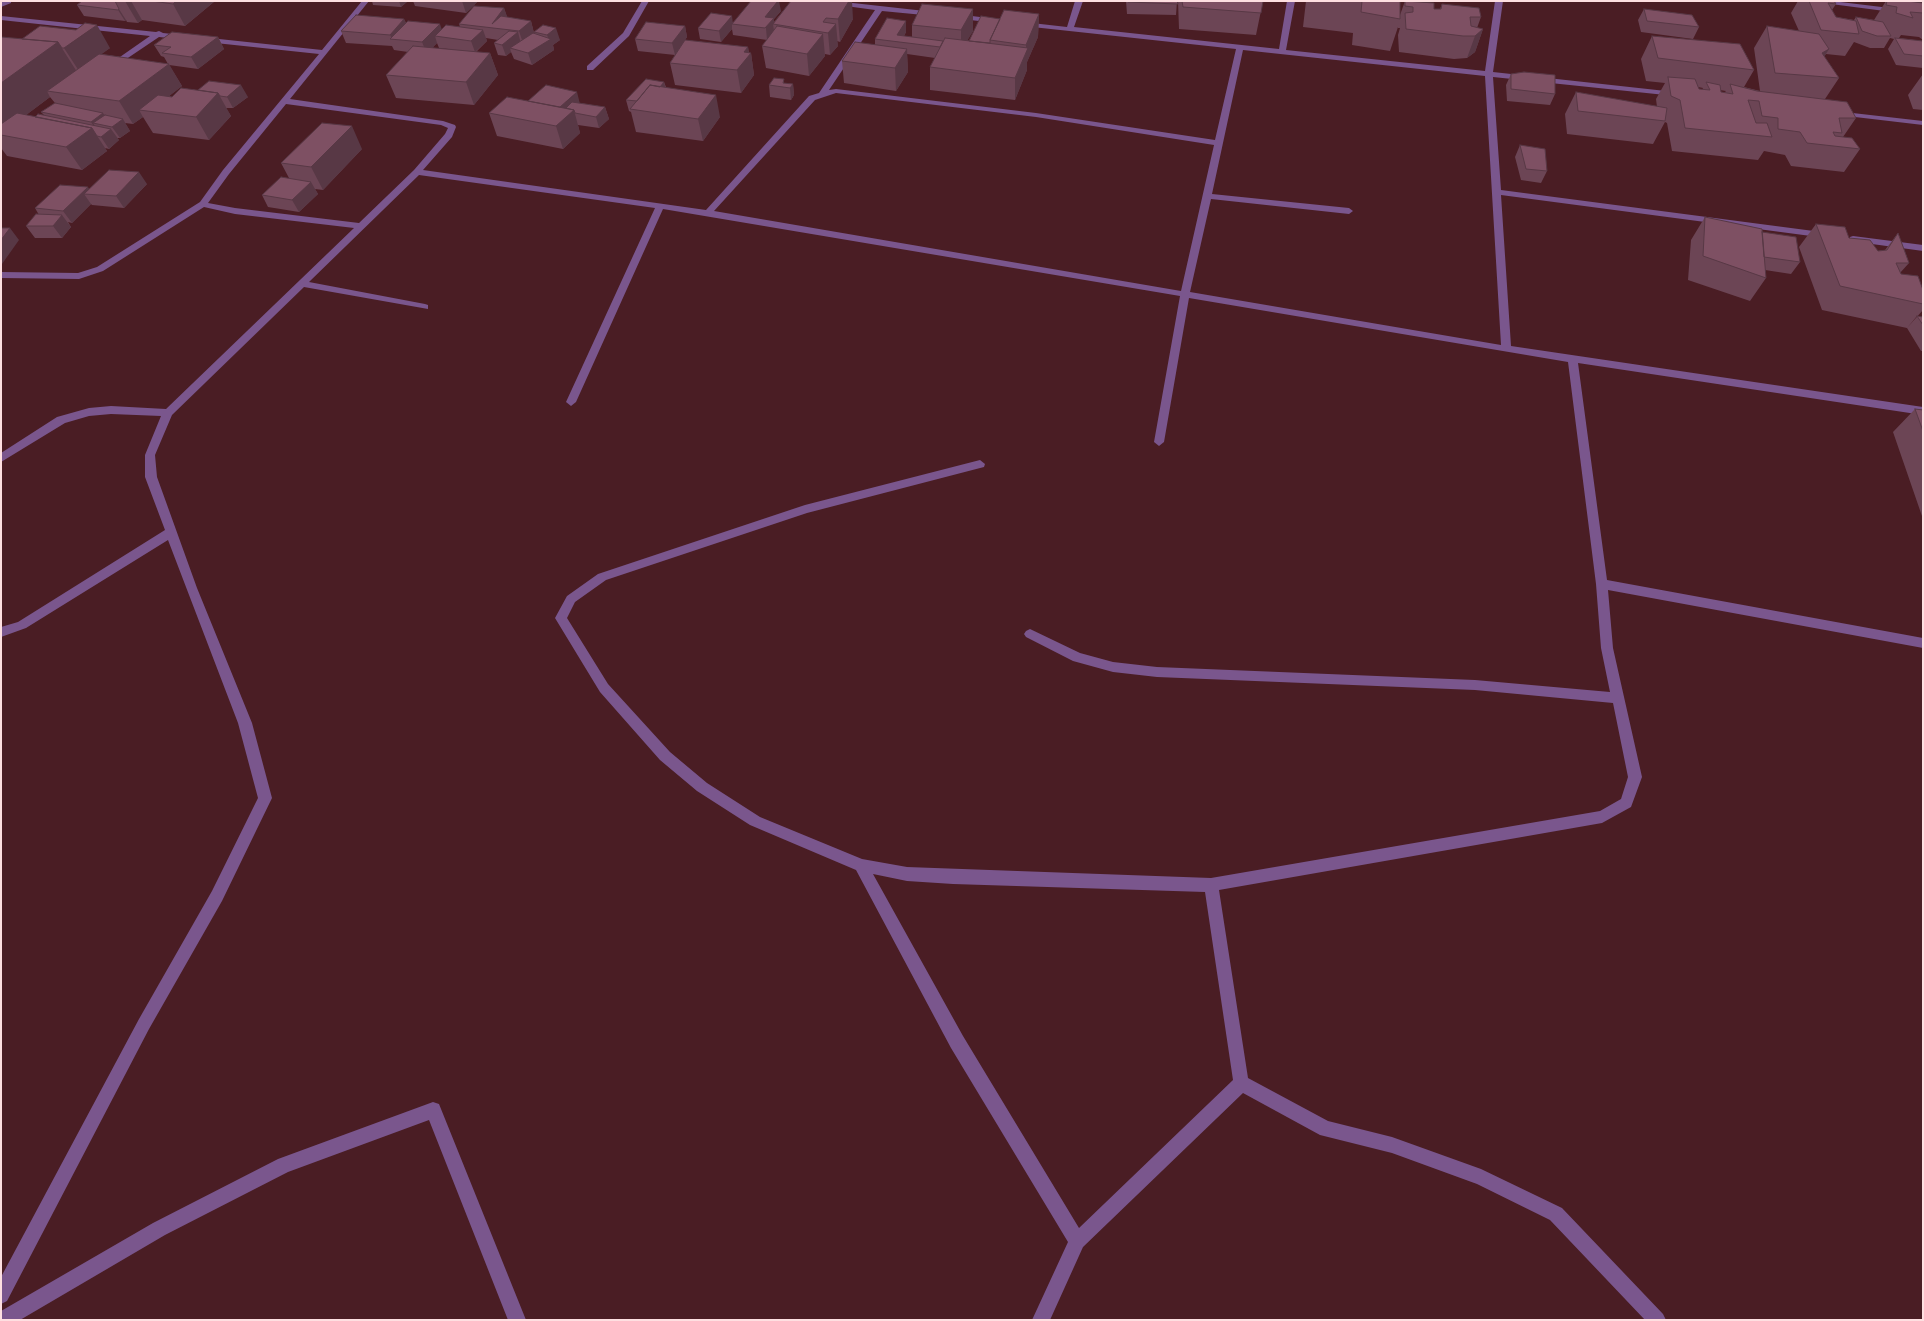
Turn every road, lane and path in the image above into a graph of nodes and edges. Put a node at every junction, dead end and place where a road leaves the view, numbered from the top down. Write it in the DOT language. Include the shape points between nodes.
graph roads {
  1 [pos="8,1"];
  2 [pos="366,1"];
  3 [pos="646,1"];
  4 [pos="812,1"];
  5 [pos="1079,1"];
  6 [pos="1291,1"];
  7 [pos="1498,1"];
  8 [pos="1817,2"];
  9 [pos="1,6"];
  10 [pos="880,8"];
  11 [pos="1923,14"];
  12 [pos="1,18"];
  13 [pos="1004,22"];
  14 [pos="1013,22"];
  15 [pos="1070,29"];
  16 [pos="159,33"];
  17 [pos="1240,46"];
  18 [pos="1282,51"];
  19 [pos="324,52"];
  20 [pos="590,68"];
  21 [pos="104,72"];
  22 [pos="1489,73"];
  23 [pos="823,94"];
  24 [pos="1686,96"];
  25 [pos="284,101"];
  26 [pos="1824,112"];
  27 [pos="1923,123"];
  28 [pos="1218,142"];
  29 [pos="418,172"];
  30 [pos="1496,192"];
  31 [pos="1206,196"];
  32 [pos="203,204"];
  33 [pos="660,206"];
  34 [pos="1349,211"];
  35 [pos="708,213"];
  36 [pos="360,226"];
  37 [pos="1923,248"];
  38 [pos="1,275"];
  39 [pos="303,284"];
  40 [pos="1184,295"];
  41 [pos="425,306"];
  42 [pos="1506,349"];
  43 [pos="1573,360"];
  44 [pos="570,402"];
  45 [pos="1923,411"];
  46 [pos="168,413"];
  47 [pos="1159,442"];
  48 [pos="1,458"];
  49 [pos="980,464"];
  50 [pos="171,532"];
  51 [pos="1602,584"];
  52 [pos="1,632"];
  53 [pos="1030,634"];
  54 [pos="1923,643"];
  55 [pos="1616,698"];
  56 [pos="861,865"];
  57 [pos="1211,885"];
  58 [pos="1241,1083"];
  59 [pos="1077,1241"];
  60 [pos="1,1295"];
  61 [pos="2,1320"];
  62 [pos="517,1320"];
  63 [pos="1041,1320"];
  64 [pos="1657,1320"];
  1 -- 9 [label="street"];
  2 -- 19 [label="street"];
  3 -- 20 [label="street" via="626,34"];
  4 -- 10 [label="street"];
  5 -- 15 [label="street"];
  6 -- 18 [label="street"];
  7 -- 22 [label="street"];
  8 -- 11 [label="street"];
  10 -- 13 [label="street"];
  10 -- 23 [label="street"];
  12 -- 16 [label="street"];
  14 -- 15 [label="street"];
  15 -- 17 [label="street"];
  16 -- 19 [label="street"];
  16 -- 21 [label="street"];
  17 -- 18 [label="street"];
  17 -- 28 [label="street"];
  18 -- 22 [label="street"];
  19 -- 25 [label="street"];
  22 -- 24 [label="street"];
  22 -- 30 [label="street"];
  23 -- 28 [label="street" via="836,92 1036,115"];
  23 -- 35 [label="street" via="812,98"];
  25 -- 29 [label="street" via="443,123 452,127"];
  25 -- 32 [label="street"];
  26 -- 27 [label="street"];
  28 -- 31 [label="street"];
  29 -- 33 [label="street"];
  29 -- 36 [label="street"];
  30 -- 37 [label="street"];
  30 -- 42 [label="street"];
  31 -- 34 [label="street"];
  31 -- 40 [label="street"];
  32 -- 36 [label="street"];
  32 -- 38 [label="street" via="100,269 79,276"];
  33 -- 35 [label="street"];
  33 -- 44 [label="street"];
  35 -- 40 [label="street"];
  36 -- 39 [label="street"];
  39 -- 41 [label="street"];
  39 -- 46 [label="street"];
  40 -- 42 [label="street"];
  40 -- 47 [label="street"];
  42 -- 43 [label="street"];
  43 -- 45 [label="street"];
  43 -- 51 [label="street"];
  46 -- 48 [label="street" via="89,412 61,420"];
  46 -- 50 [label="street" via="149,464"];
  49 -- 56 [label="street" via="805,509 602,577 571,599 560,618 604,688 665,756 702,787 756,821"];
  50 -- 52 [label="street" via="22,625"];
  50 -- 60 [label="street" via="245,723 265,798 217,896 144,1024"];
  51 -- 54 [label="street"];
  51 -- 55 [label="street" via="1607,648"];
  53 -- 55 [label="street" via="1077,657 1113,667 1157,672 1475,685"];
  55 -- 57 [label="street" via="1635,777 1626,803 1602,817"];
  56 -- 57 [label="street" via="908,874 953,877"];
  56 -- 59 [label="street" via="956,1042"];
  57 -- 58 [label="street"];
  58 -- 59 [label="street"];
  58 -- 64 [label="street" via="1326,1129 1392,1145 1481,1177 1556,1214"];
  59 -- 63 [label="street"];
  61 -- 62 [label="street" via="159,1229 284,1165 433,1110"];
}
